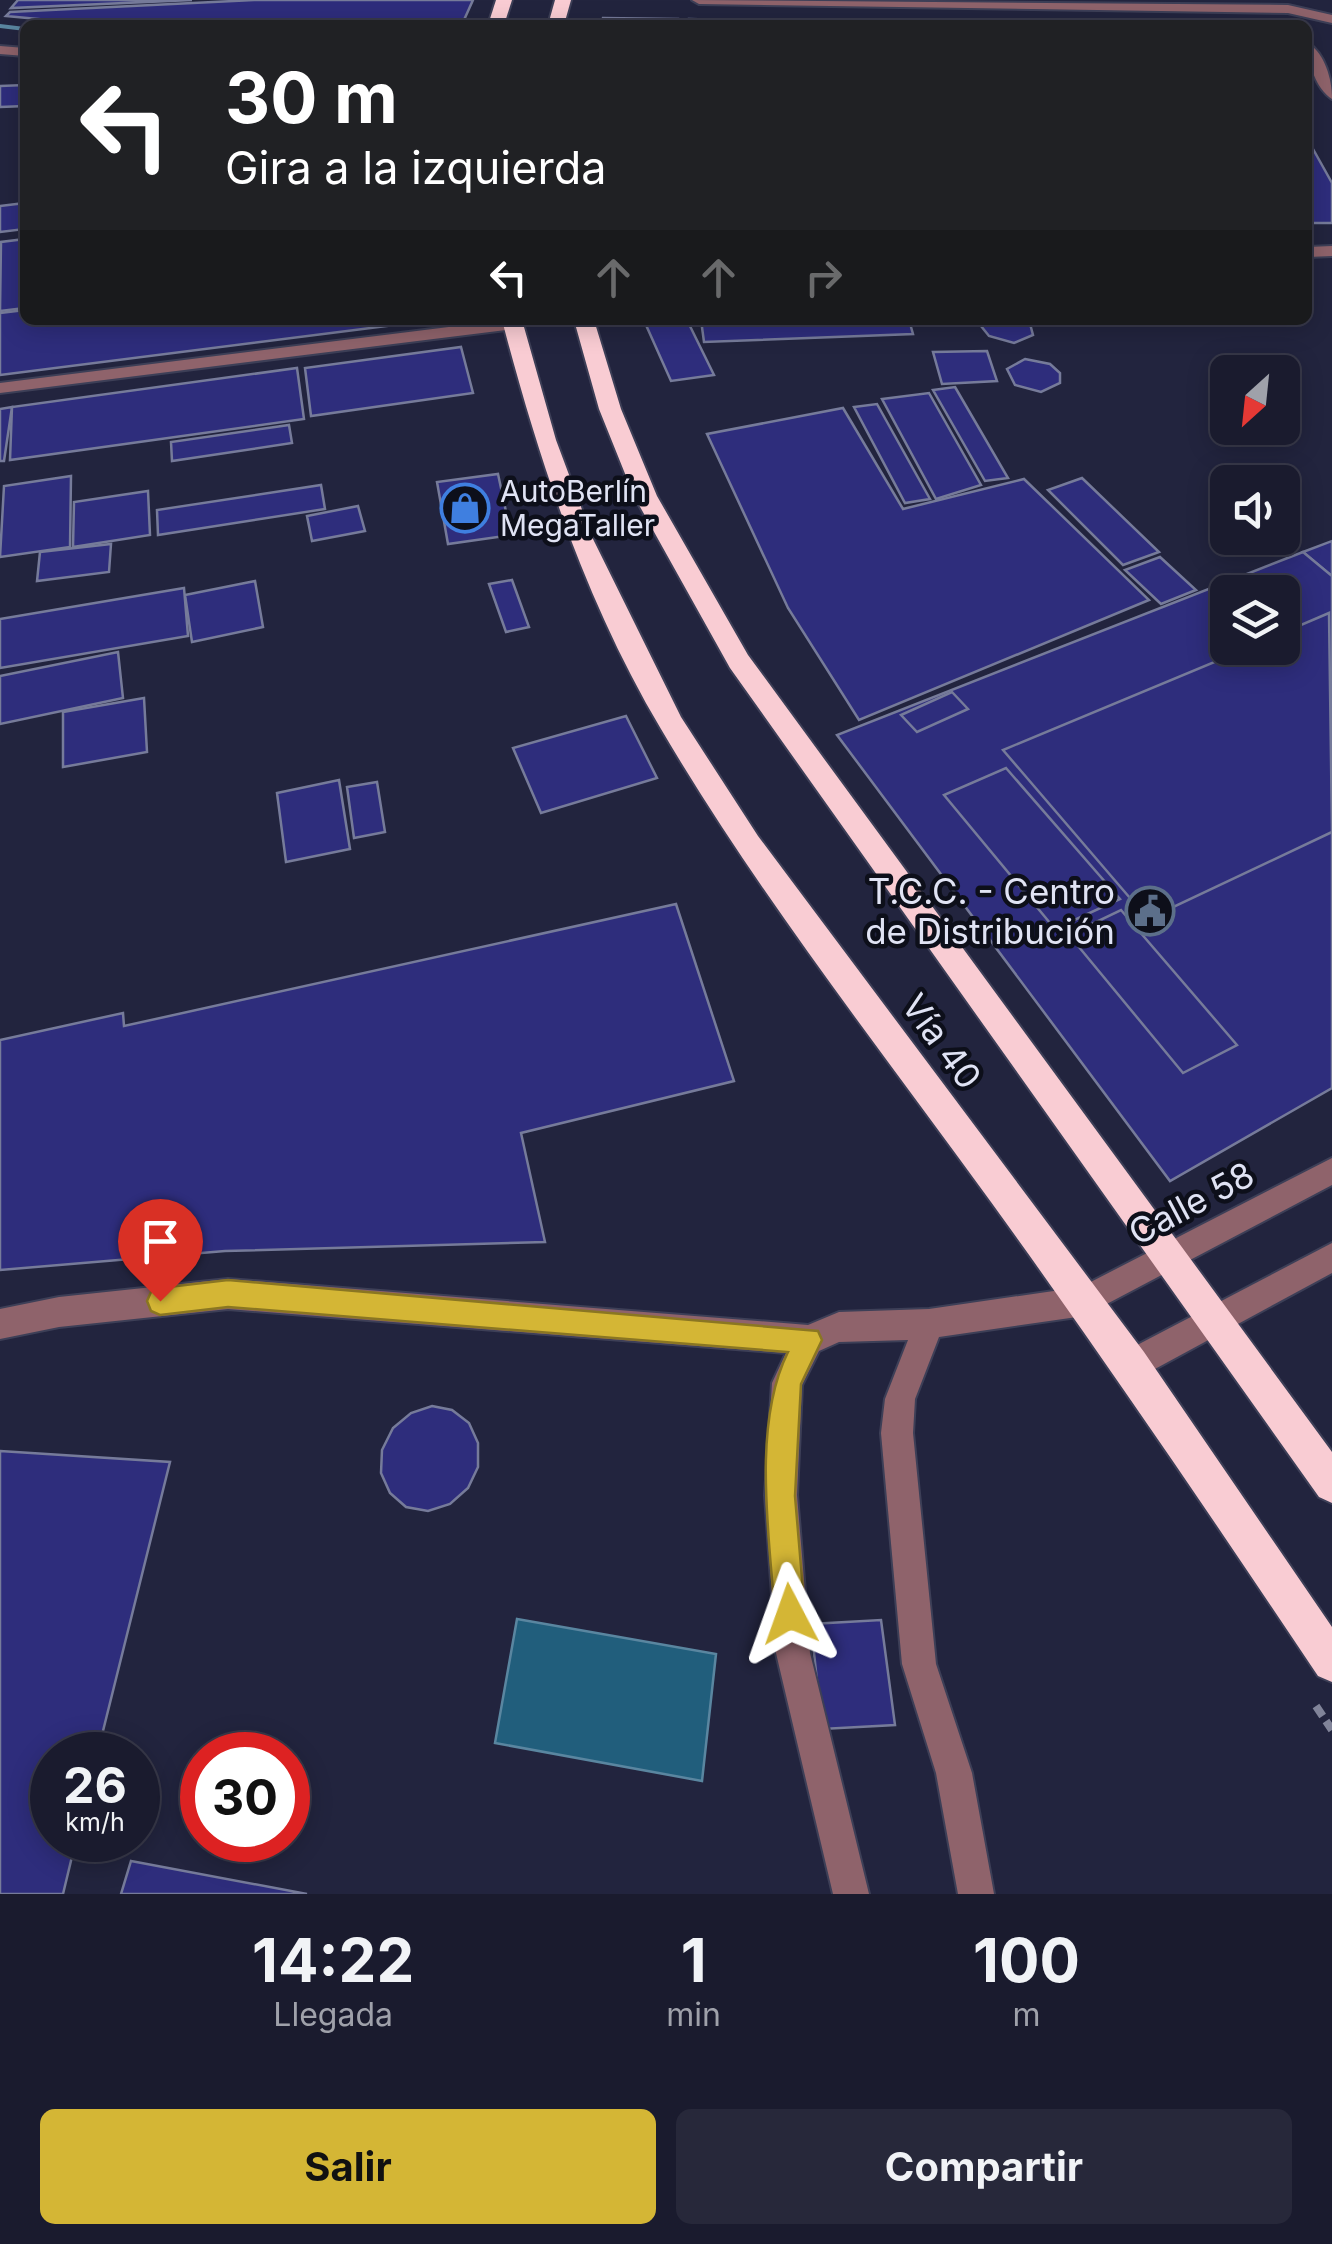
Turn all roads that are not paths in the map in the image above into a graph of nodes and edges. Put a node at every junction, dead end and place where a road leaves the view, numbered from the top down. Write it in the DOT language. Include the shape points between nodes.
graph roads {
  1 [pos="699,0"];
  2 [pos="1288,5"];
  3 [pos="1332,19"];
  4 [pos="1312,55"];
  5 [pos="1332,95"];
  6 [pos="490,325"];
  7 [pos="514,325"];
  8 [pos="585,325"];
  9 [pos="0,388"];
  10 [pos="1332,1171"];
  11 [pos="1168,1257"];
  12 [pos="1332,1257"];
  13 [pos="1084,1301"];
  14 [pos="1214,1320"];
  15 [pos="0,1324"];
  16 [pos="929,1324"];
  17 [pos="808,1340"];
  18 [pos="1130,1364"];
  19 [pos="1332,1484"];
  20 [pos="1332,1662"];
  21 [pos="851,1894"];
  22 [pos="976,1894"];
  1 -- 2 [label="street"];
  2 -- 3 [label="street"];
  4 -- 5 [label="street"];
  6 -- 9 [label="street"];
  7 -- 13 [label="highway, Vía 40" via="581,539 670,722 748,844"];
  8 -- 11 [label="highway, Vía 40" via="616,429 696,592 801,750"];
  10 -- 11 [label="street, Calle 58"];
  11 -- 13 [label="street, Calle 58"];
  11 -- 14 [label="highway, Vía 40"];
  12 -- 14 [label="street"];
  13 -- 16 [label="street, Calle 58"];
  13 -- 18 [label="highway, Vía 40"];
  14 -- 18 [label="street"];
  14 -- 19 [label="highway, Vía 40"];
  15 -- 17 [label="street" via="228,1294"];
  16 -- 17 [label="street, Calle 58" via="839,1326"];
  16 -- 22 [label="street" via="900,1399 897,1433 920,1664 954,1773"];
  17 -- 21 [label="street" via="787,1383 781,1496 793,1653"];
  18 -- 20 [label="highway, Vía 40"];
}
